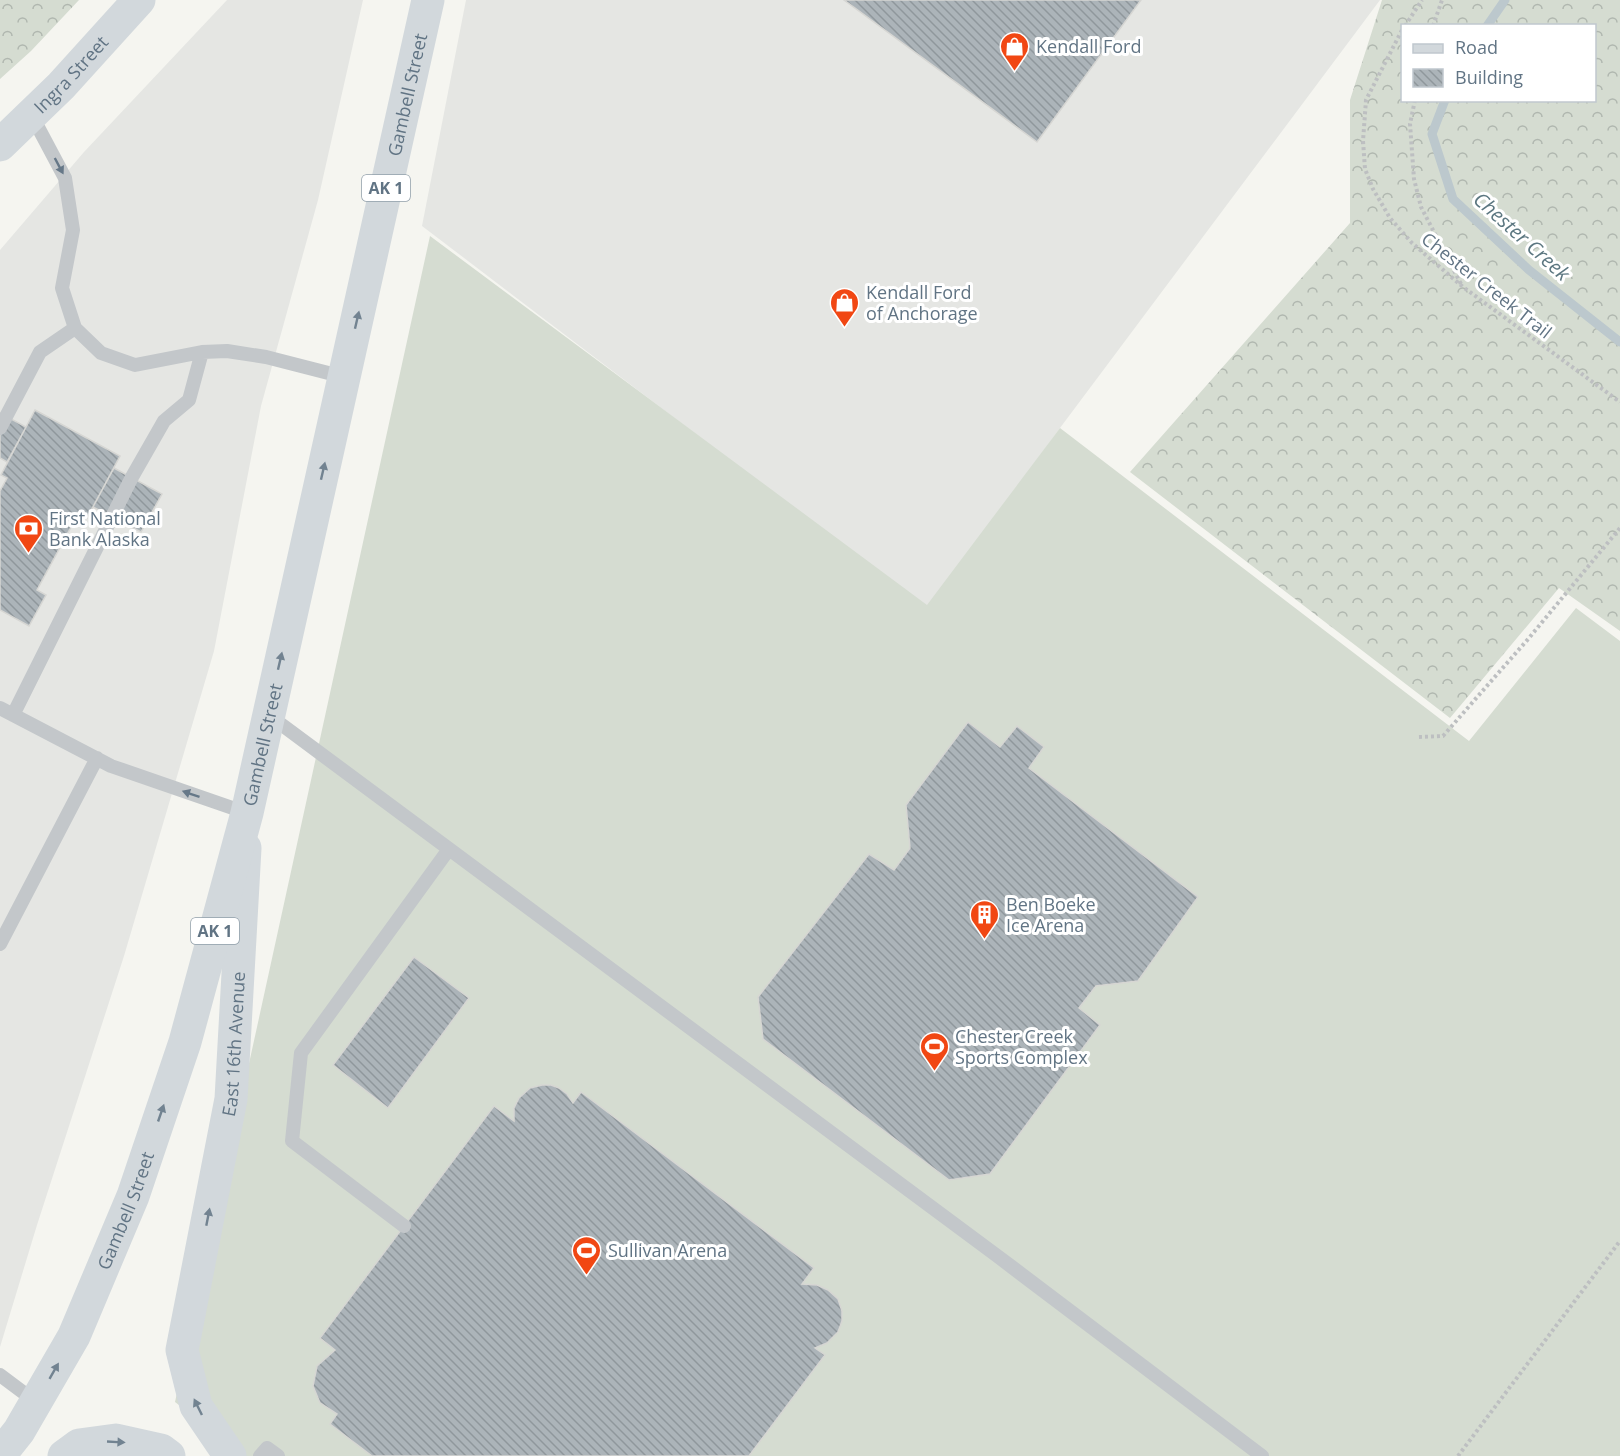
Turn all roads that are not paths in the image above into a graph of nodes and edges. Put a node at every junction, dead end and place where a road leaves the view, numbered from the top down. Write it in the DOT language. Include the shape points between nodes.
graph roads {
  1 [pos="139,0"];
  2 [pos="428,0"];
  3 [pos="31,114"];
  4 [pos="0,145"];
  5 [pos="75,328"];
  6 [pos="202,352"];
  7 [pos="344,377"];
  8 [pos="0,428"];
  9 [pos="0,708"];
  10 [pos="269,714"];
  11 [pos="13,715"];
  12 [pos="97,758"];
  13 [pos="247,813"];
  14 [pos="450,849"];
  15 [pos="0,944"];
  16 [pos="404,1226"];
  17 [pos="0,1375"];
  18 [pos="36,1402"];
  19 [pos="0,1455"];
  20 [pos="64,1456"];
  21 [pos="169,1456"];
  22 [pos="230,1456"];
  23 [pos="261,1456"];
  24 [pos="278,1456"];
  25 [pos="1262,1456"];
  1 -- 3 [label="main road, Ingra Street"];
  7 -- 2 [label="main road, Gambell Street / AK 1, one-way"];
  3 -- 4 [label="main road, Ingra Street"];
  3 -- 5 [label="lane, one-way" via="65,178 73,230 62,288"];
  5 -- 6 [label="lane" via="101,353 135,364"];
  5 -- 8 [label="lane" via="40,352"];
  6 -- 7 [label="lane" via="257,356"];
  6 -- 11 [label="lane" via="189,400 164,422 132,477"];
  10 -- 7 [label="main road, Gambell Street / AK 1, one-way"];
  9 -- 11 [label="lane"];
  10 -- 13 [label="main road, Gambell Street / AK 1"];
  10 -- 14 [label="lane"];
  11 -- 12 [label="lane"];
  13 -- 12 [label="lane, one-way"];
  12 -- 15 [label="lane"];
  18 -- 13 [label="main road, Gambell Street / AK 1, one-way" via="74,1336 133,1196 185,1042"];
  22 -- 13 [label="main road, East 16th Avenue, one-way" via="196,1406 182,1350 231,1099"];
  14 -- 16 [label="lane" via="301,1053 292,1141"];
  14 -- 25 [label="lane"];
  17 -- 18 [label="lane"];
  18 -- 19 [label="main road, Gambell Street / AK 1"];
  20 -- 21 [label="main road, one-way" via="79,1445 116,1440 161,1450"];
  23 -- 24 [label="lane" via="267,1448"];
}
